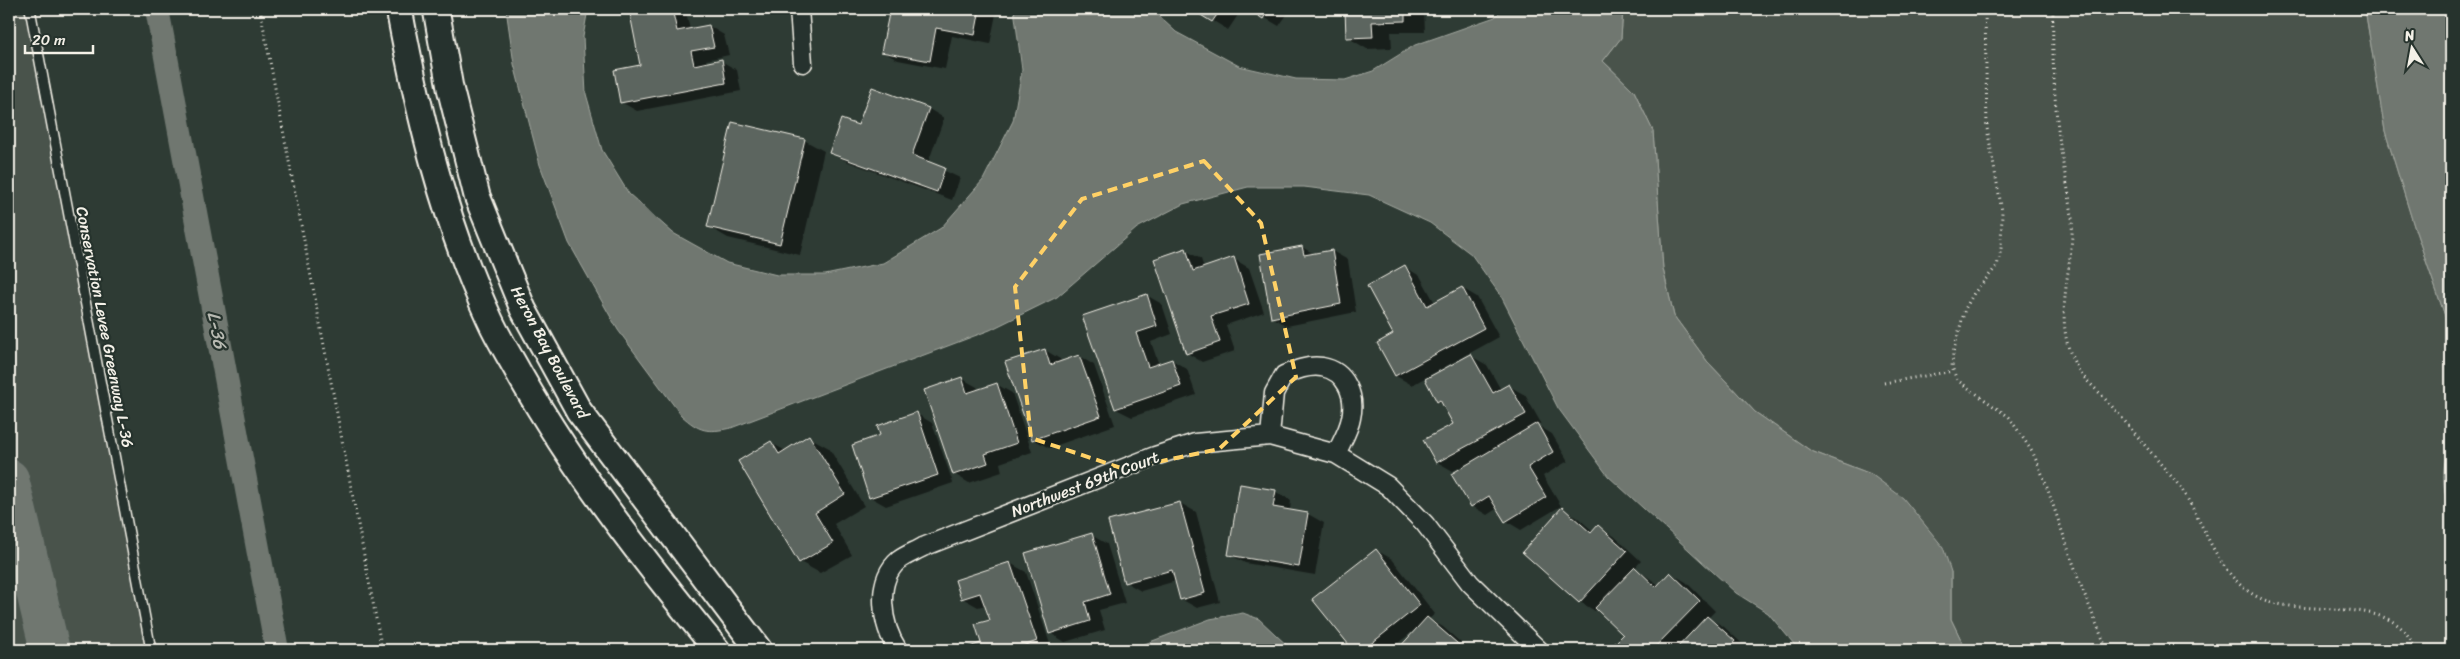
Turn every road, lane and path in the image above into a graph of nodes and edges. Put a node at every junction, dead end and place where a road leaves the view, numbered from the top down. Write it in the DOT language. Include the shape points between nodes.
graph roads {
  1 [pos="30,9"];
  2 [pos="260,9"];
  3 [pos="399,9"];
  4 [pos="436,9"];
  5 [pos="799,9"];
  6 [pos="1985,9"];
  7 [pos="2053,9"];
  8 [pos="804,63"];
  9 [pos="1953,371"];
  10 [pos="1884,383"];
  11 [pos="1270,436"];
  12 [pos="1336,454"];
  13 [pos="151,650"];
  14 [pos="382,650"];
  15 [pos="717,650"];
  16 [pos="759,650"];
  17 [pos="898,650"];
  18 [pos="1540,650"];
  19 [pos="2107,650"];
  20 [pos="2415,650"];
  1 -- 13 [label="lane, Conservation Levee Greenway L-36"];
  2 -- 14 [label="path"];
  3 -- 15 [label="street" via="414,91 444,204 490,321 552,431 628,540"];
  4 -- 16 [label="street, Heron Bay Boulevard" via="450,88 477,196 523,309 579,411"];
  5 -- 8 [label="street"];
  6 -- 9 [label="path" via="1987,128 2002,211 2001,249 1997,266 1965,309 1953,353"];
  7 -- 20 [label="path" via="2056,108 2072,218 2064,320 2078,370 2183,491 2224,565 2237,582 2254,595 2271,602 2371,612 2385,617 2408,636"];
  9 -- 10 [label="path"];
  9 -- 19 [label="path" via="1957,380 2009,416 2033,453"];
  11 -- 12 [label="street, Northwest 69th Court"];
  11 -- 12 [label="street" via="1274,393 1284,375 1303,368 1323,367 1343,378 1352,396 1351,418"];
  11 -- 17 [label="street, Northwest 69th Court" via="1195,443 1155,456 923,547 898,561 886,581 882,608"];
  12 -- 18 [label="street" via="1388,486 1425,524 1470,583"];
}
